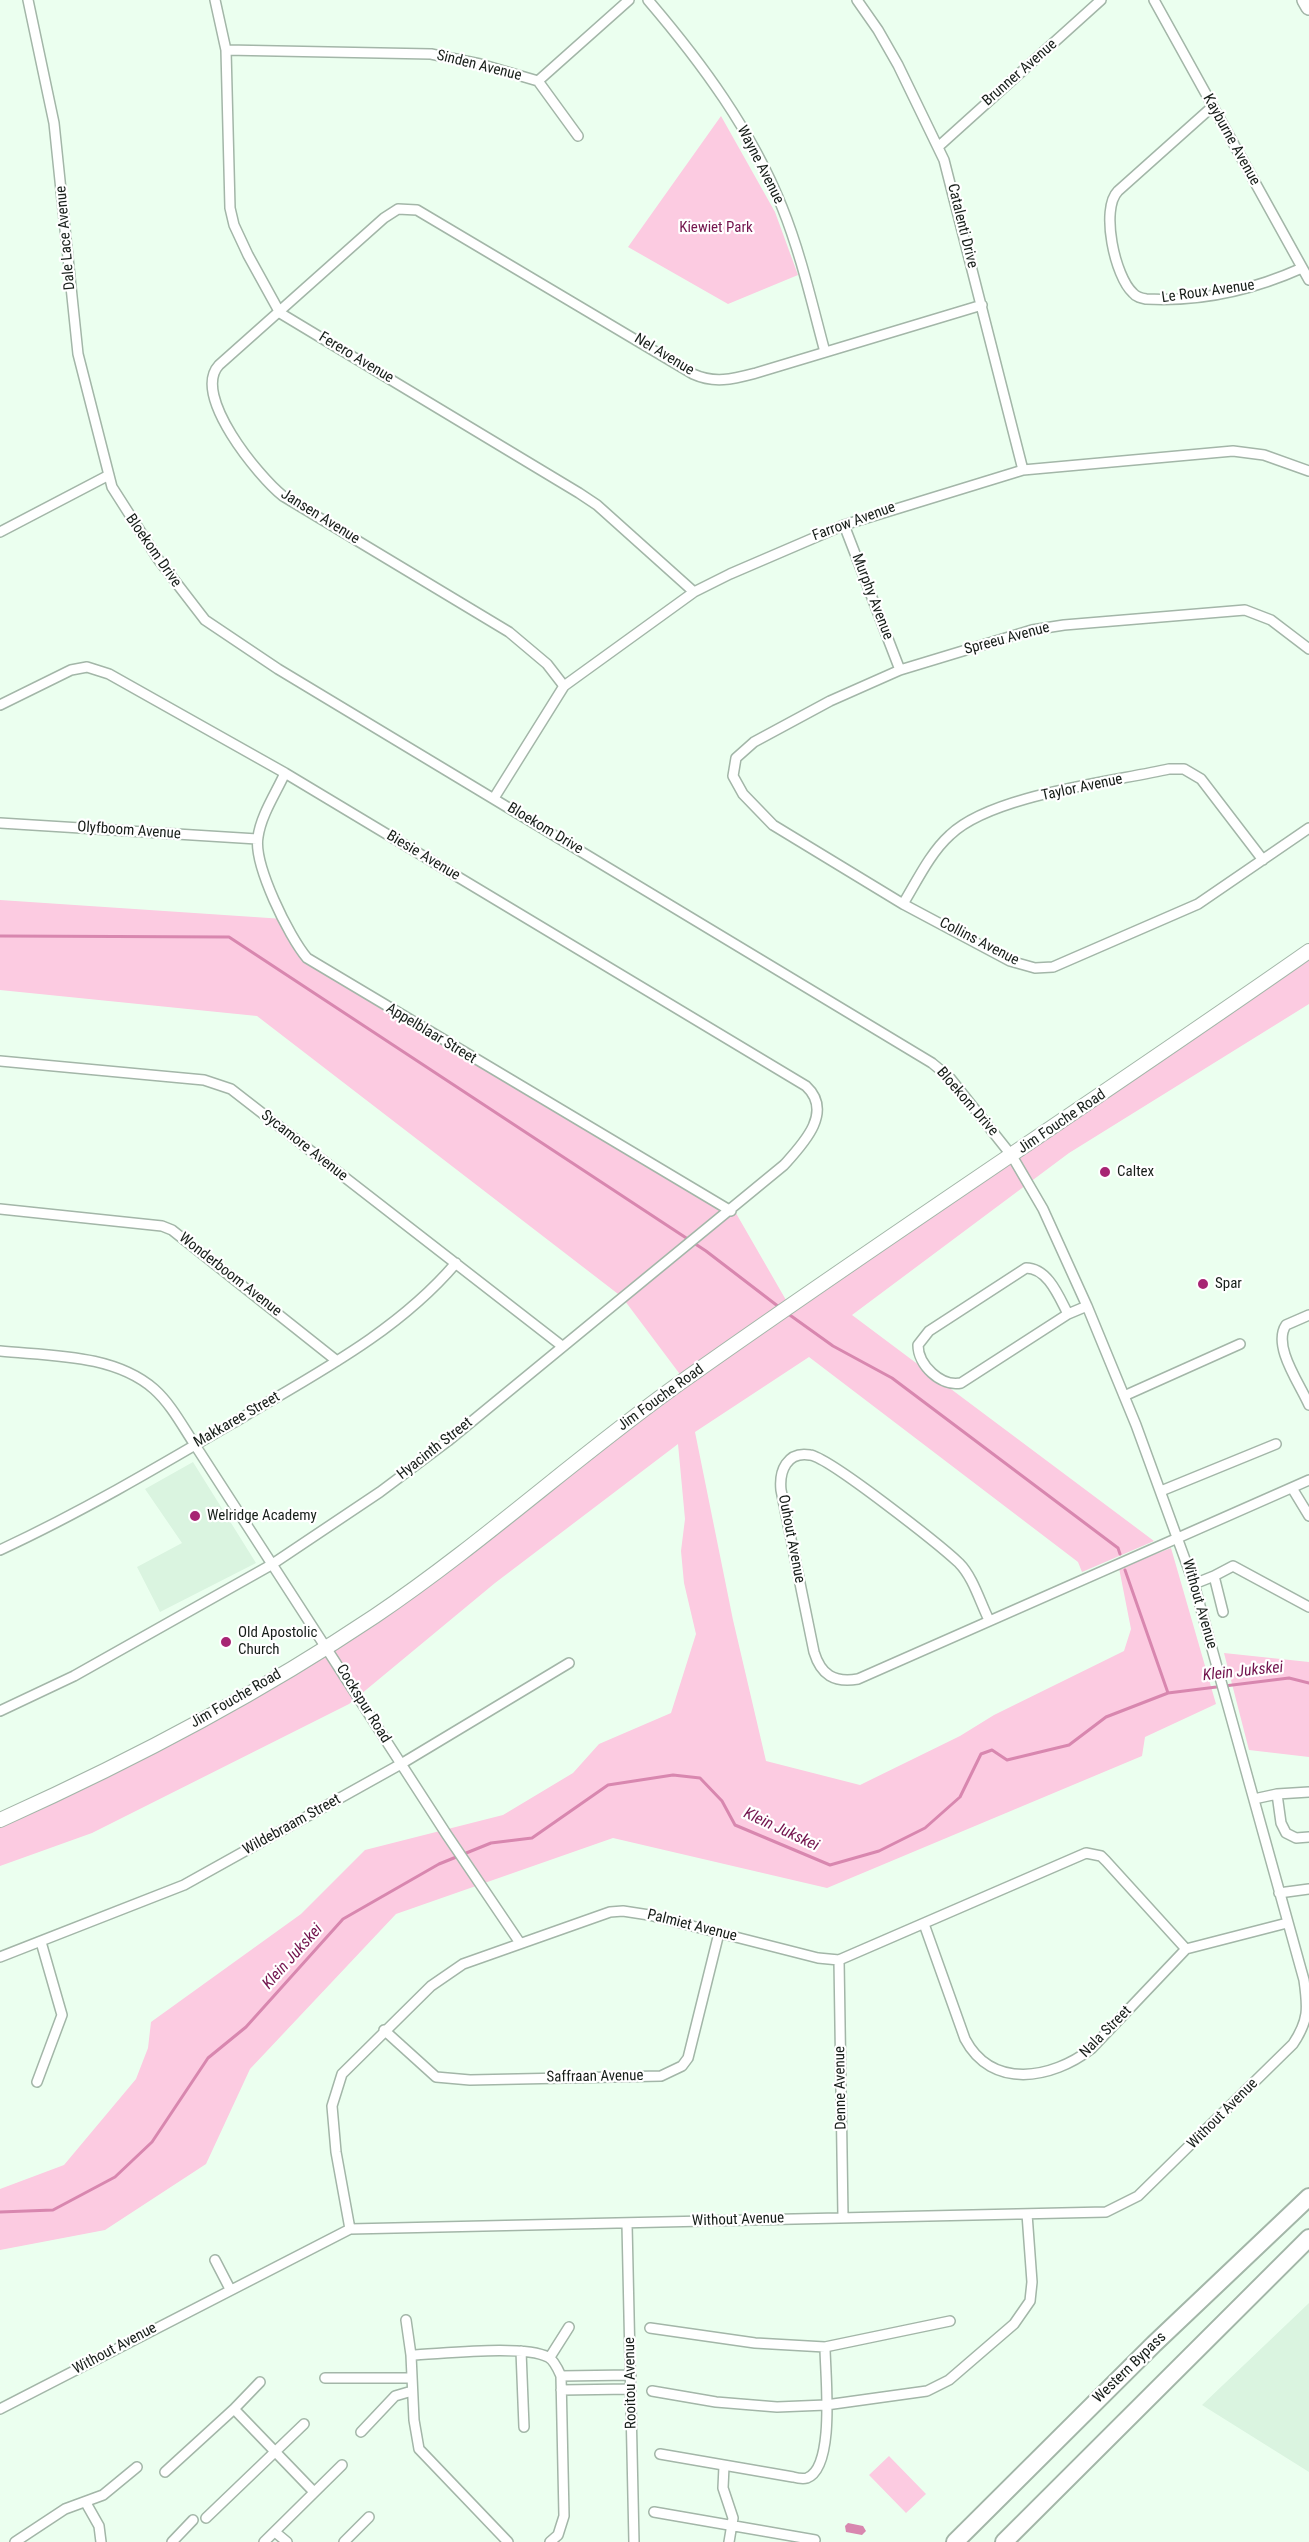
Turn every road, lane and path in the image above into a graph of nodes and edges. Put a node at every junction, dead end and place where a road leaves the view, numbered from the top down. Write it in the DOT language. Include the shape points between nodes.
graph roads {
  1 [pos="28,0"];
  2 [pos="215,0"];
  3 [pos="629,0"];
  4 [pos="648,0"];
  5 [pos="857,0"];
  6 [pos="1101,0"];
  7 [pos="1154,0"];
  8 [pos="1305,0"];
  9 [pos="1309,7"];
  10 [pos="226,50"];
  11 [pos="538,81"];
  12 [pos="1212,107"];
  13 [pos="578,136"];
  14 [pos="938,147"];
  15 [pos="404,208"];
  16 [pos="1302,267"];
  17 [pos="1309,280"];
  18 [pos="982,305"];
  19 [pos="280,312"];
  20 [pos="825,352"];
  21 [pos="1023,470"];
  22 [pos="1309,471"];
  23 [pos="109,475"];
  24 [pos="844,525"];
  25 [pos="0,532"];
  26 [pos="694,592"];
  27 [pos="1309,649"];
  28 [pos="900,670"];
  29 [pos="564,686"];
  30 [pos="0,705"];
  31 [pos="285,773"];
  32 [pos="734,776"];
  33 [pos="494,798"];
  34 [pos="0,823"];
  35 [pos="1309,828"];
  36 [pos="257,839"];
  37 [pos="1263,860"];
  38 [pos="903,904"];
  39 [pos="1309,951"];
  40 [pos="0,1061"];
  41 [pos="817,1117"];
  42 [pos="1012,1156"];
  43 [pos="0,1209"];
  44 [pos="730,1211"];
  45 [pos="456,1263"];
  46 [pos="1088,1306"];
  47 [pos="1068,1314"];
  48 [pos="1309,1314"];
  49 [pos="1240,1344"];
  50 [pos="562,1346"];
  51 [pos="0,1351"];
  52 [pos="337,1361"];
  53 [pos="1124,1396"];
  54 [pos="1309,1405"];
  55 [pos="1276,1444"];
  56 [pos="195,1445"];
  57 [pos="1309,1480"];
  58 [pos="1292,1488"];
  59 [pos="1161,1491"];
  60 [pos="1309,1516"];
  61 [pos="1179,1537"];
  62 [pos="0,1550"];
  63 [pos="272,1565"];
  64 [pos="1214,1576"];
  65 [pos="1194,1584"];
  66 [pos="1309,1607"];
  67 [pos="1223,1612"];
  68 [pos="989,1620"];
  69 [pos="327,1647"];
  70 [pos="569,1663"];
  71 [pos="0,1711"];
  72 [pos="401,1764"];
  73 [pos="1309,1792"];
  74 [pos="1277,1794"];
  75 [pos="1254,1799"];
  76 [pos="0,1820"];
  77 [pos="1309,1837"];
  78 [pos="1309,1889"];
  79 [pos="1279,1893"];
  80 [pos="1287,1923"];
  81 [pos="924,1924"];
  82 [pos="718,1933"];
  83 [pos="40,1942"];
  84 [pos="520,1943"];
  85 [pos="1186,1949"];
  86 [pos="0,1957"];
  87 [pos="839,1960"];
  88 [pos="384,2030"];
  89 [pos="37,2082"];
  90 [pos="1309,2198"];
  91 [pos="1027,2214"];
  92 [pos="843,2217"];
  93 [pos="627,2224"];
  94 [pos="350,2229"];
  95 [pos="1309,2238"];
  96 [pos="215,2260"];
  97 [pos="230,2289"];
  98 [pos="406,2320"];
  99 [pos="950,2321"];
  100 [pos="569,2327"];
  101 [pos="650,2328"];
  102 [pos="825,2347"];
  103 [pos="521,2351"];
  104 [pos="411,2355"];
  105 [pos="550,2357"];
  106 [pos="631,2374"];
  107 [pos="561,2376"];
  108 [pos="325,2378"];
  109 [pos="412,2378"];
  110 [pos="260,2382"];
  111 [pos="631,2389"];
  112 [pos="561,2390"];
  113 [pos="412,2391"];
  114 [pos="652,2391"];
  115 [pos="826,2406"];
  116 [pos="0,2409"];
  117 [pos="234,2409"];
  118 [pos="304,2424"];
  119 [pos="524,2427"];
  120 [pos="362,2432"];
  121 [pos="276,2452"];
  122 [pos="660,2454"];
  123 [pos="342,2465"];
  124 [pos="724,2466"];
  125 [pos="137,2467"];
  126 [pos="165,2472"];
  127 [pos="314,2492"];
  128 [pos="86,2503"];
  129 [pos="654,2512"];
  130 [pos="369,2517"];
  131 [pos="206,2518"];
  132 [pos="193,2520"];
  133 [pos="733,2526"];
  134 [pos="274,2532"];
  135 [pos="815,2540"];
  136 [pos="15,2542"];
  137 [pos="101,2542"];
  138 [pos="172,2542"];
  139 [pos="264,2542"];
  140 [pos="287,2542"];
  141 [pos="344,2542"];
  142 [pos="508,2542"];
  143 [pos="550,2542"];
  144 [pos="634,2542"];
  145 [pos="729,2542"];
  146 [pos="955,2542"];
  147 [pos="1004,2542"];
  1 -- 23 [label="street, Dale Lace Avenue" via="54,123 78,354"];
  2 -- 10 [label="street, Ferero Avenue"];
  3 -- 11 [label="street, Sinden Avenue"];
  4 -- 20 [label="street, Wayne Avenue" via="730,107 775,189"];
  5 -- 14 [label="street, Catalenti Drive" via="878,30"];
  6 -- 14 [label="street, Brunner Avenue"];
  7 -- 12 [label="street, Kayburne Avenue"];
  8 -- 9 [label="main road"];
  10 -- 11 [label="street, Sinden Avenue" via="431,54"];
  10 -- 19 [label="street, Ferero Avenue" via="232,217"];
  11 -- 13 [label="street"];
  12 -- 16 [label="street, Kayburne Avenue"];
  12 -- 16 [label="street, Le Roux Avenue" via="1111,200 1111,236 1131,292 1146,299 1200,296 1251,288"];
  14 -- 18 [label="street, Catalenti Drive" via="950,178"];
  15 -- 19 [label="street, Jansen Avenue" via="384,218"];
  15 -- 20 [label="street, Nel Avenue" via="417,210 703,379 725,381"];
  16 -- 17 [label="street, Kayburne Avenue"];
  18 -- 20 [label="street, Nel Avenue"];
  18 -- 21 [label="street, Catalenti Drive"];
  19 -- 26 [label="street, Ferero Avenue" via="597,505"];
  19 -- 29 [label="street, Jansen Avenue" via="219,365 212,376 223,417 254,468 283,496 509,632 548,664"];
  21 -- 22 [label="street, Farrow Avenue" via="1233,451 1263,455"];
  21 -- 24 [label="street, Farrow Avenue"];
  23 -- 25 [label="street"];
  23 -- 33 [label="street, Bloekom Drive" via="117,499 205,620 268,663"];
  24 -- 26 [label="street, Farrow Avenue"];
  24 -- 28 [label="street, Murphy Avenue"];
  26 -- 29 [label="street, Farrow Avenue"];
  27 -- 28 [label="street, Spreeu Avenue" via="1271,620 1245,610 1233,610 1049,627"];
  28 -- 32 [label="street, Spreeu Avenue" via="767,733 736,758"];
  29 -- 33 [label="street, Farrow Avenue"];
  30 -- 31 [label="street, Biesie Avenue" via="71,669 96,668"];
  31 -- 36 [label="street"];
  31 -- 41 [label="street, Biesie Avenue" via="806,1086 816,1099"];
  32 -- 38 [label="street, Collins Avenue" via="743,794 773,825"];
  33 -- 42 [label="street, Bloekom Drive" via="932,1063 950,1078"];
  34 -- 36 [label="street, Olyfboom Avenue"];
  35 -- 37 [label="street, Collins Avenue"];
  36 -- 44 [label="street, Appelblaar Street" via="261,862 283,921 313,963"];
  37 -- 38 [label="street, Collins Avenue" via="1198,904 1053,967 1035,968 1010,961"];
  37 -- 38 [label="street, Taylor Avenue" via="1201,779 1184,769 1169,769 1007,803 973,817 943,843"];
  39 -- 42 [label="street, Jim Fouche Road"];
  40 -- 45 [label="street, Sycamore Avenue" via="223,1084"];
  41 -- 44 [label="street, Hyacinth Street" via="807,1137 784,1165"];
  42 -- 46 [label="street, Without Avenue" via="1056,1234"];
  42 -- 69 [label="street, Jim Fouche Road" via="897,1231 635,1415 424,1581"];
  43 -- 52 [label="street, Wonderboom Avenue" via="172,1230"];
  44 -- 50 [label="street, Hyacinth Street"];
  45 -- 50 [label="street, Sycamore Avenue"];
  45 -- 52 [label="street, Makkaree Street" via="399,1319"];
  46 -- 47 [label="street"];
  46 -- 53 [label="street, Without Avenue"];
  47 -- 47 [label="street" via="1039,1270 1026,1268 929,1331 918,1345 920,1359 949,1383 961,1383"];
  48 -- 54 [label="street" via="1286,1325 1282,1337"];
  49 -- 53 [label="street"];
  50 -- 63 [label="street, Hyacinth Street" via="412,1469"];
  51 -- 56 [label="street, Cockspur Road" via="85,1360 118,1369 155,1390"];
  52 -- 56 [label="street, Makkaree Street"];
  53 -- 59 [label="street, Without Avenue"];
  55 -- 59 [label="street"];
  56 -- 62 [label="street, Makkaree Street" via="67,1519"];
  56 -- 63 [label="street, Cockspur Road"];
  57 -- 58 [label="street, Ouhout Avenue"];
  58 -- 60 [label="street"];
  58 -- 61 [label="street, Ouhout Avenue"];
  59 -- 61 [label="street, Without Avenue"];
  61 -- 65 [label="street, Without Avenue"];
  61 -- 68 [label="street, Ouhout Avenue"];
  63 -- 69 [label="street, Cockspur Road"];
  63 -- 71 [label="street, Hyacinth Street" via="74,1676"];
  64 -- 65 [label="street"];
  64 -- 66 [label="street" via="1233,1566"];
  64 -- 67 [label="street"];
  65 -- 75 [label="street, Without Avenue"];
  68 -- 68 [label="street, Ouhout Avenue" via="858,1679 829,1677 814,1652 781,1490 781,1474 788,1461 802,1455 819,1457 894,1511 959,1564"];
  69 -- 72 [label="street, Cockspur Road"];
  69 -- 76 [label="street, Jim Fouche Road" via="126,1760"];
  70 -- 72 [label="street, Wildebraam Street"];
  72 -- 83 [label="street, Wildebraam Street" via="184,1885"];
  72 -- 84 [label="street, Cockspur Road"];
  73 -- 74 [label="street"];
  74 -- 75 [label="street"];
  74 -- 77 [label="street" via="1286,1833 1296,1838"];
  75 -- 79 [label="street, Without Avenue"];
  78 -- 79 [label="street"];
  79 -- 80 [label="street, Without Avenue"];
  80 -- 85 [label="street"];
  80 -- 91 [label="street, Without Avenue" via="1304,1980 1308,2016 1293,2044 1138,2196 1106,2212"];
  81 -- 85 [label="street" via="1086,1853 1107,1861"];
  81 -- 85 [label="street, Nala Street" via="973,2055 999,2071 1017,2074 1054,2071 1073,2063"];
  81 -- 87 [label="street"];
  82 -- 84 [label="street, Palmiet Avenue" via="623,1911"];
  82 -- 87 [label="street, Palmiet Avenue"];
  82 -- 88 [label="street, Saffraan Avenue" via="688,2058 682,2066 661,2076 470,2080 436,2077"];
  83 -- 86 [label="street, Wildebraam Street"];
  83 -- 89 [label="street" via="62,2015"];
  84 -- 88 [label="street, Palmiet Avenue" via="447,1974"];
  87 -- 92 [label="street, Denne Avenue"];
  88 -- 94 [label="street, Palmiet Avenue" via="342,2074 333,2096 336,2152"];
  90 -- 146 [label="highway, Western Bypass"];
  91 -- 92 [label="street, Without Avenue"];
  91 -- 115 [label="street" via="1030,2301 1014,2324 949,2380 927,2391"];
  92 -- 93 [label="street, Without Avenue"];
  93 -- 94 [label="street, Without Avenue"];
  93 -- 106 [label="street, Rooitou Avenue"];
  94 -- 97 [label="street, Without Avenue"];
  95 -- 147 [label="highway"];
  96 -- 97 [label="street"];
  97 -- 116 [label="street, Without Avenue"];
  98 -- 104 [label="street"];
  99 -- 102 [label="street"];
  100 -- 105 [label="street"];
  101 -- 102 [label="street" via="755,2343"];
  102 -- 115 [label="street"];
  103 -- 104 [label="street"];
  103 -- 105 [label="street"];
  103 -- 119 [label="street"];
  104 -- 109 [label="street"];
  105 -- 107 [label="street"];
  106 -- 107 [label="street"];
  106 -- 111 [label="street, Rooitou Avenue"];
  107 -- 112 [label="street"];
  108 -- 109 [label="street"];
  109 -- 113 [label="street"];
  110 -- 117 [label="street"];
  111 -- 112 [label="street"];
  111 -- 144 [label="street, Rooitou Avenue"];
  112 -- 143 [label="street" via="564,2516 558,2535"];
  113 -- 120 [label="street" via="395,2396"];
  113 -- 142 [label="street" via="419,2450"];
  114 -- 115 [label="street" via="716,2402"];
  115 -- 124 [label="street" via="825,2443 813,2474 805,2478"];
  117 -- 121 [label="street"];
  117 -- 126 [label="street"];
  118 -- 121 [label="street"];
  121 -- 127 [label="street"];
  121 -- 131 [label="street"];
  122 -- 124 [label="street"];
  123 -- 127 [label="street"];
  124 -- 133 [label="street" via="723,2488"];
  125 -- 128 [label="street" via="103,2495"];
  127 -- 134 [label="street"];
  128 -- 136 [label="street" via="59,2512"];
  128 -- 137 [label="street" via="99,2526"];
  129 -- 133 [label="street"];
  130 -- 141 [label="street"];
  132 -- 138 [label="street"];
  133 -- 135 [label="street"];
  133 -- 145 [label="street"];
  134 -- 139 [label="street"];
  134 -- 140 [label="street"];
}
